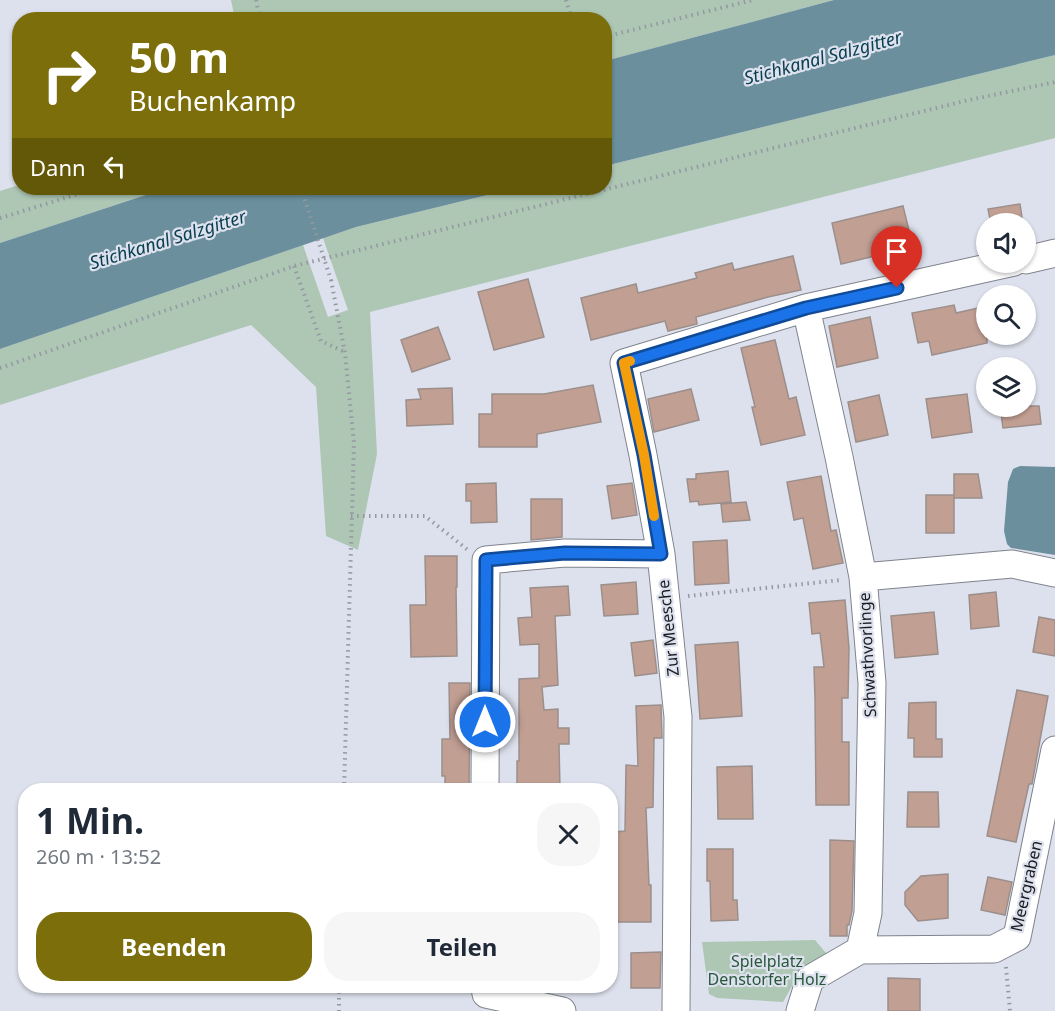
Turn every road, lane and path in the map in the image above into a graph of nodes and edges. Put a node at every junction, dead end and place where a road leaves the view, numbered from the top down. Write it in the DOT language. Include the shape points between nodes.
graph roads {
  1 [pos="753,0"];
  2 [pos="612,35"];
  3 [pos="1055,82"];
  4 [pos="612,188"];
  5 [pos="75,195"];
  6 [pos="303,195"];
  7 [pos="583,195"];
  8 [pos="0,218"];
  9 [pos="1055,253"];
  10 [pos="1036,258"];
  11 [pos="294,266"];
  12 [pos="976,270"];
  13 [pos="806,308"];
  14 [pos="345,353"];
  15 [pos="0,368"];
  16 [pos="351,516"];
  17 [pos="661,554"];
  18 [pos="485,563"];
  19 [pos="1055,573"];
  20 [pos="863,577"];
  21 [pos="665,598"];
  22 [pos="1055,750"];
  23 [pos="344,783"];
  24 [pos="485,783"];
  25 [pos="1004,944"];
  26 [pos="860,950"];
  27 [pos="339,993"];
  28 [pos="486,993"];
  29 [pos="339,1011"];
  30 [pos="562,1011"];
  31 [pos="676,1011"];
  32 [pos="800,1011"];
  33 [pos="1010,1011"];
  1 -- 2 [label="path"];
  3 -- 4 [label="path"];
  5 -- 8 [label="path"];
  6 -- 14 [label="path, bridge" via="331,280"];
  7 -- 11 [label="path"];
  9 -- 10 [label="street"];
  11 -- 14 [label="path" via="321,341"];
  11 -- 15 [label="path"];
  12 -- 13 [label="street, Zur Meesche"];
  13 -- 17 [label="street, Zur Meesche" via="624,363"];
  13 -- 20 [label="street, Schwathvorlinge"];
  14 -- 16 [label="path" via="354,443"];
  16 -- 18 [label="path" via="425,516"];
  16 -- 23 [label="path"];
  17 -- 18 [label="street" via="565,553"];
  17 -- 21 [label="street, Zur Meesche"];
  18 -- 24 [label="street"];
  19 -- 20 [label="street" via="1012,564"];
  20 -- 21 [label="path"];
  20 -- 26 [label="street, Schwathvorlinge" via="872,683 868,913"];
  21 -- 31 [label="street, Zur Meesche" via="678,717"];
  22 -- 25 [label="street, Meergraben" via="1017,937"];
  25 -- 26 [label="street, Meergraben" via="994,949"];
  25 -- 33 [label="path"];
  26 -- 32 [label="street" via="810,978"];
  27 -- 29 [label="path"];
  28 -- 30 [label="street"];
}
